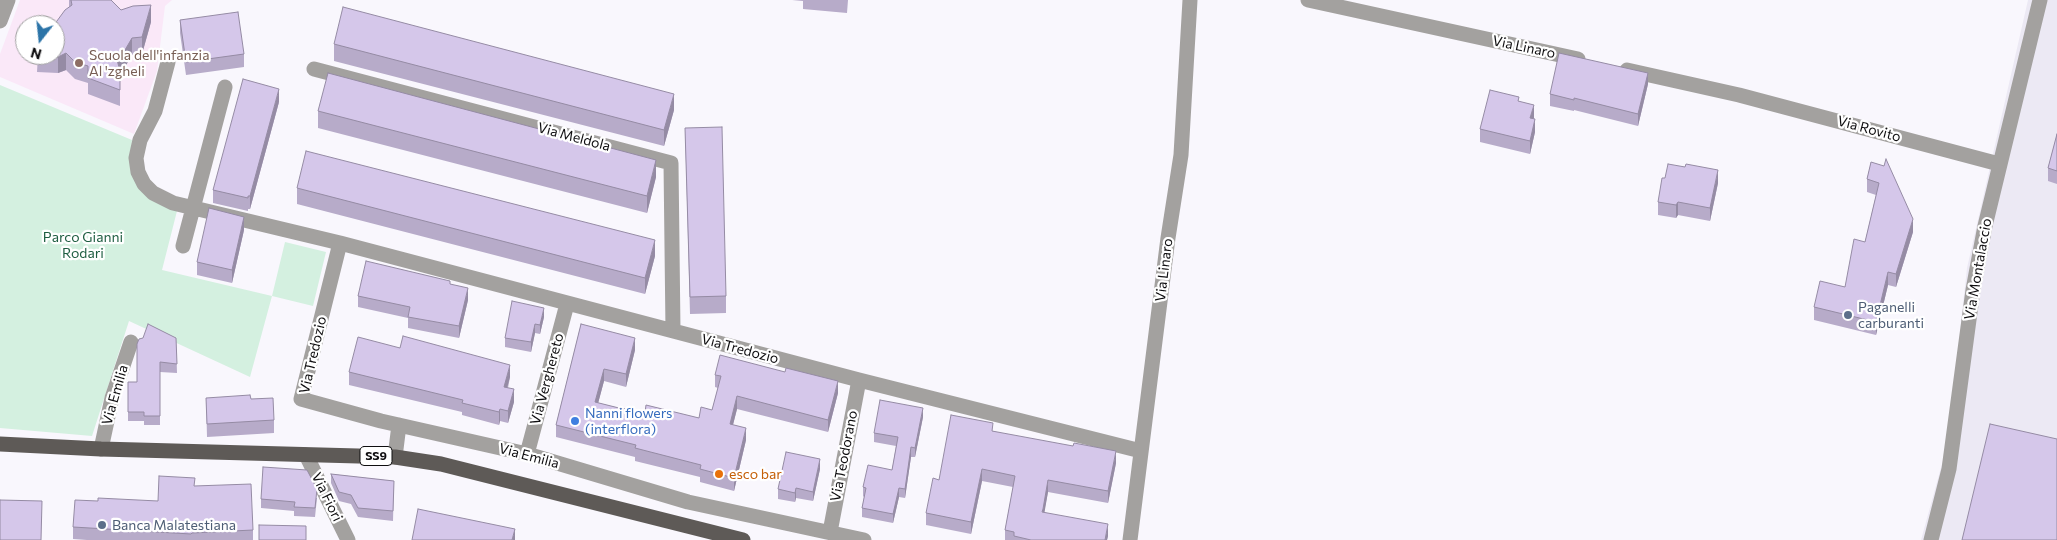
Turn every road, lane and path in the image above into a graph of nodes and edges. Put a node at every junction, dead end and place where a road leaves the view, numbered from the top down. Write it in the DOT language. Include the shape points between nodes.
graph roads {
  1 [pos="8,0"];
  2 [pos="1190,0"];
  3 [pos="1308,0"];
  4 [pos="2040,0"];
  5 [pos="0,21"];
  6 [pos="168,62"];
  7 [pos="1595,63"];
  8 [pos="1614,67"];
  9 [pos="314,69"];
  10 [pos="225,87"];
  11 [pos="1999,164"];
  12 [pos="194,208"];
  13 [pos="340,243"];
  14 [pos="183,246"];
  15 [pos="567,304"];
  16 [pos="673,331"];
  17 [pos="131,342"];
  18 [pos="859,380"];
  19 [pos="399,425"];
  20 [pos="0,444"];
  21 [pos="101,449"];
  22 [pos="1141,451"];
  23 [pos="527,454"];
  24 [pos="306,455"];
  25 [pos="395,457"];
  26 [pos="688,502"];
  27 [pos="680,524"];
  28 [pos="830,532"];
  29 [pos="348,540"];
  30 [pos="743,540"];
  31 [pos="864,540"];
  32 [pos="1130,540"];
  33 [pos="1930,540"];
  1 -- 5 [label="street"];
  2 -- 22 [label="street, Via Linaro" via="1181,155"];
  3 -- 7 [label="street, Via Linaro"];
  4 -- 11 [label="street, Via Montalaccio"];
  6 -- 12 [label="street, Via Tredozio" via="155,111 140,140 136,158 138,172 153,193 173,203"];
  8 -- 11 [label="street, Via Rovito" via="1739,95"];
  9 -- 16 [label="street, Via Meldola" via="671,163"];
  10 -- 12 [label="street"];
  11 -- 33 [label="street, Via Montalaccio" via="1973,290 1949,469"];
  12 -- 13 [label="street, Via Tredozio"];
  12 -- 14 [label="street"];
  13 -- 15 [label="street, Via Tredozio"];
  13 -- 19 [label="street, Via Tredozio" via="301,399"];
  15 -- 16 [label="street, Via Tredozio"];
  15 -- 23 [label="street, Via Verghereto"];
  16 -- 18 [label="street, Via Tredozio"];
  17 -- 21 [label="street, Via Emilia" via="112,398"];
  18 -- 22 [label="street, Via Tredozio"];
  18 -- 28 [label="street, Via Teodorano"];
  19 -- 23 [label="street, Via Emilia"];
  19 -- 25 [label="street"];
  20 -- 21 [label="main road, Via Emilia / SS9"];
  21 -- 24 [label="main road, Via Emilia / SS9"];
  22 -- 32 [label="street, Via Linaro"];
  23 -- 26 [label="street, Via Emilia"];
  24 -- 25 [label="main road, Via Emilia / SS9"];
  24 -- 29 [label="street, Via Fiori"];
  25 -- 27 [label="main road, Via Emilia / SS9" via="441,464"];
  26 -- 27 [label="street"];
  26 -- 28 [label="street, Via Emilia"];
  27 -- 30 [label="main road, Via Emilia / SS9"];
  28 -- 31 [label="street, Via Emilia"];
}
